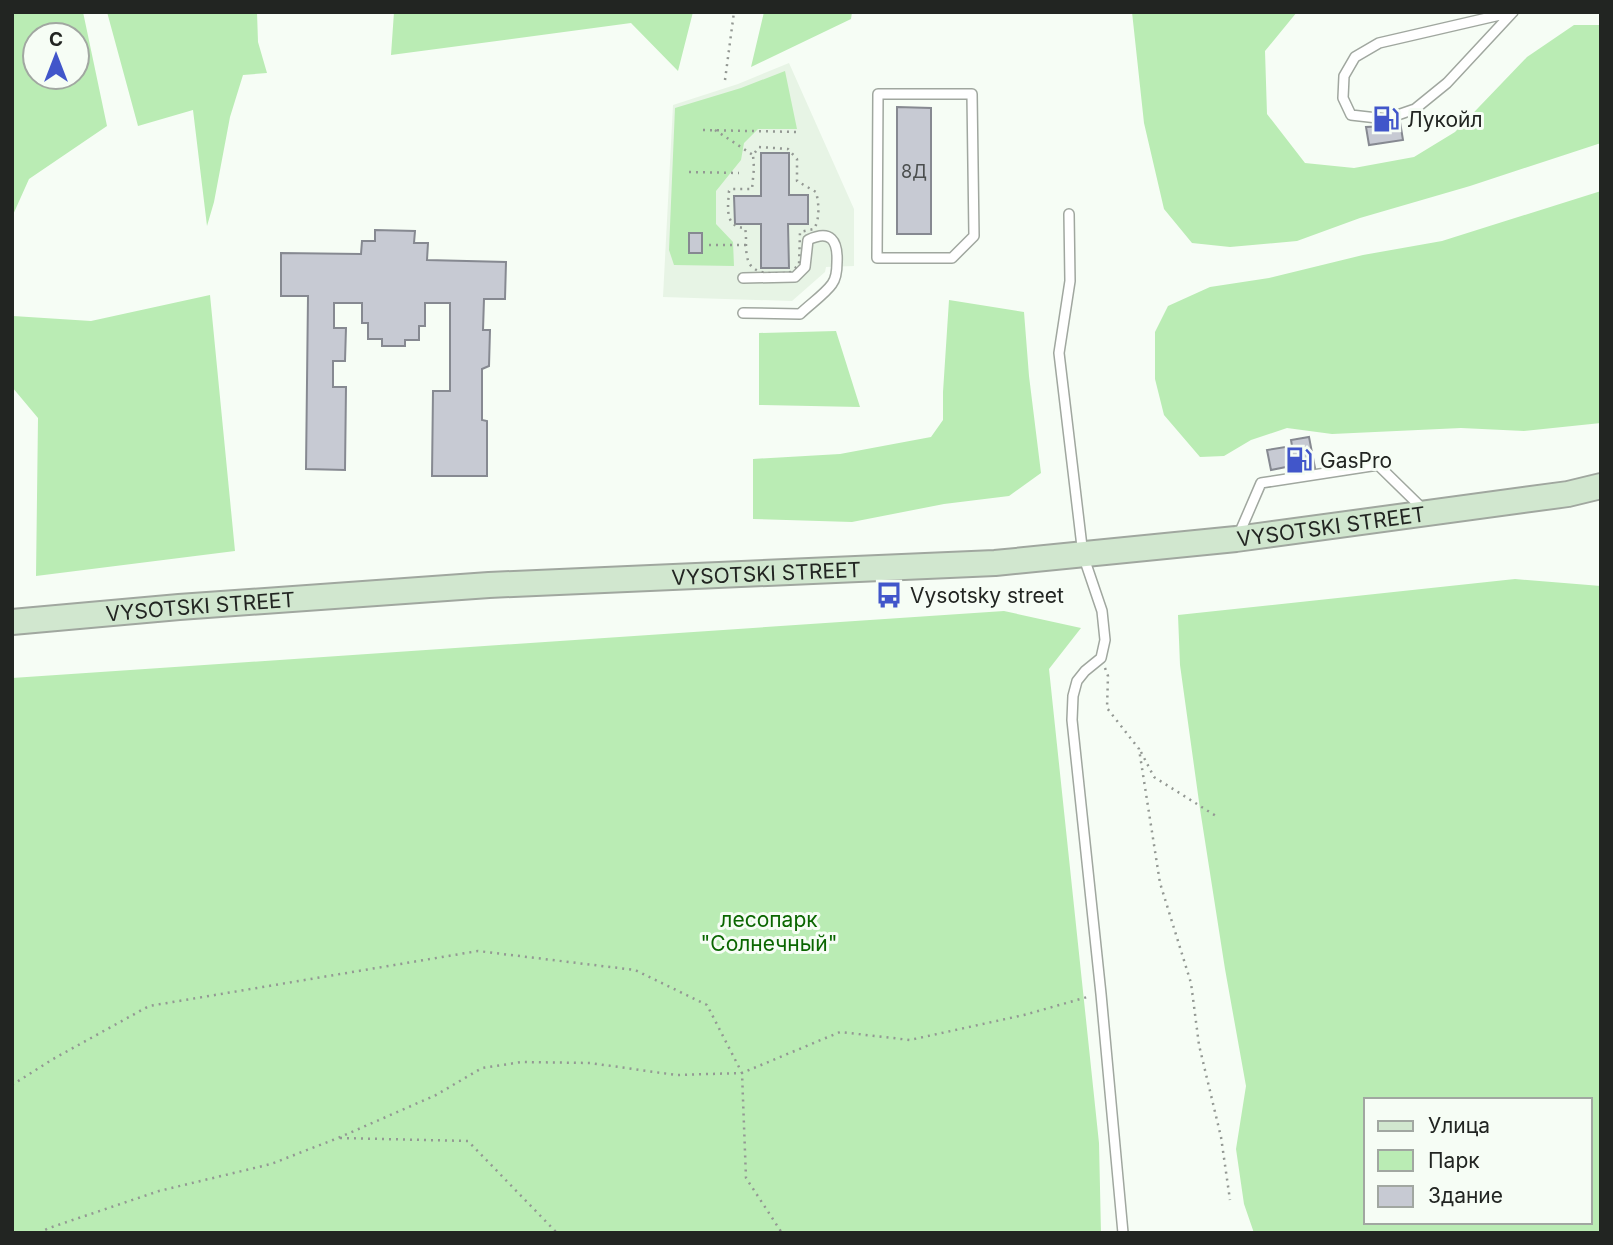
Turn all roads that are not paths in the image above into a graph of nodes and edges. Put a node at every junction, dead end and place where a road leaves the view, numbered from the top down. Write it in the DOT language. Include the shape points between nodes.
graph roads {
  1 [pos="1513,12"];
  2 [pos="974,212"];
  3 [pos="1069,215"];
  4 [pos="743,278"];
  5 [pos="743,313"];
  6 [pos="1601,486"];
  7 [pos="1429,514"];
  8 [pos="1236,539"];
  9 [pos="1083,555"];
  10 [pos="12,622"];
  11 [pos="1124,1233"];
  1 -- 1 [label="lane" via="1447,83 1415,109 1385,119 1351,115 1343,98 1344,76 1355,57 1380,43"];
  2 -- 2 [label="lane" via="972,94 878,94 877,258 952,258 974,236"];
  3 -- 9 [label="lane" via="1070,281 1059,353"];
  4 -- 5 [label="lane" via="795,277 806,267 808,240 823,236 835,241 834,283 800,314"];
  6 -- 7 [label="main road, VYSOTSKI STREET"];
  7 -- 8 [label="main road, VYSOTSKI STREET"];
  7 -- 8 [label="lane" via="1378,464 1261,484"];
  8 -- 9 [label="main road, VYSOTSKI STREET"];
  9 -- 10 [label="main road, VYSOTSKI STREET" via="995,563 489,585"];
  9 -- 11 [label="lane" via="1102,611 1105,640 1101,658 1077,681 1072,720"];
}
